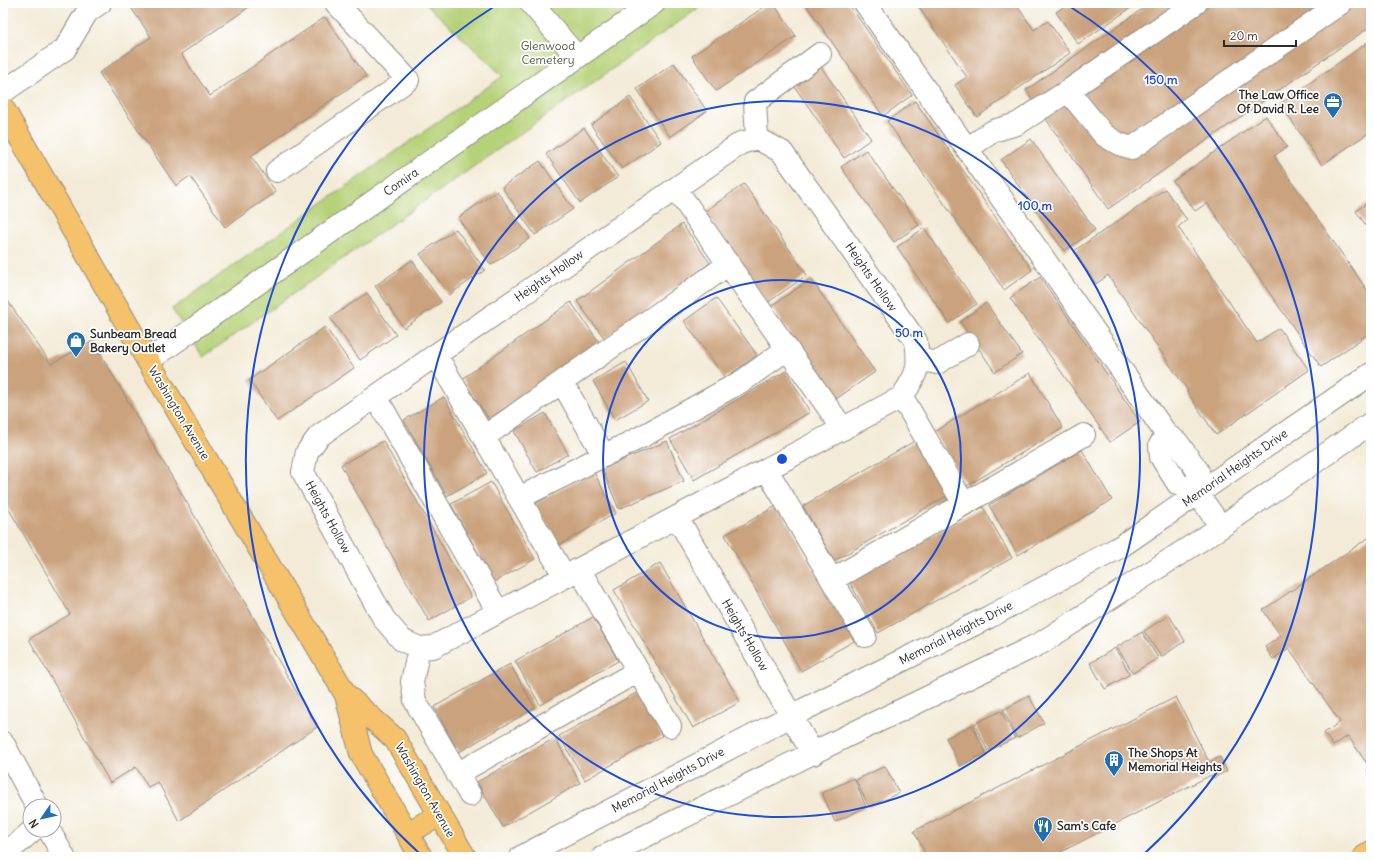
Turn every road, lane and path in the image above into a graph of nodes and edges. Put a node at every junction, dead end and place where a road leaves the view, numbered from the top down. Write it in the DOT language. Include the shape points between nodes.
graph roads {
  1 [pos="100,3"];
  2 [pos="336,3"];
  3 [pos="531,3"];
  4 [pos="654,3"];
  5 [pos="865,3"];
  6 [pos="1196,3"];
  7 [pos="1341,3"];
  8 [pos="820,54"];
  9 [pos="577,57"];
  10 [pos="1068,91"];
  11 [pos="3,92"];
  12 [pos="3,108"];
  13 [pos="757,138"];
  14 [pos="967,149"];
  15 [pos="276,171"];
  16 [pos="676,188"];
  17 [pos="729,264"];
  18 [pos="968,344"];
  19 [pos="787,349"];
  20 [pos="436,355"];
  21 [pos="918,359"];
  22 [pos="148,361"];
  23 [pos="1371,374"];
  24 [pos="562,382"];
  25 [pos="376,397"];
  26 [pos="902,397"];
  27 [pos="1371,423"];
  28 [pos="843,429"];
  29 [pos="1084,435"];
  30 [pos="484,437"];
  31 [pos="604,456"];
  32 [pos="767,470"];
  33 [pos="1198,494"];
  34 [pos="519,498"];
  35 [pos="964,504"];
  36 [pos="677,517"];
  37 [pos="1221,527"];
  38 [pos="572,573"];
  39 [pos="832,580"];
  40 [pos="498,612"];
  41 [pos="865,636"];
  42 [pos="419,648"];
  43 [pos="638,671"];
  44 [pos="346,695"];
  45 [pos="791,716"];
  46 [pos="670,726"];
  47 [pos="3,743"];
  48 [pos="812,754"];
  49 [pos="458,774"];
  50 [pos="470,795"];
  51 [pos="32,798"];
  52 [pos="440,815"];
  53 [pos="407,833"];
  54 [pos="24,838"];
  55 [pos="53,838"];
  56 [pos="1371,852"];
  57 [pos="3,856"];
  58 [pos="64,857"];
  59 [pos="421,857"];
  60 [pos="465,857"];
  61 [pos="521,857"];
  62 [pos="603,857"];
  63 [pos="1364,857"];
  1 -- 11 [label="street" via="86,12 64,48"];
  2 -- 15 [label="street" via="408,80"];
  3 -- 9 [label="street"];
  4 -- 9 [label="street, Comira"];
  5 -- 14 [label="street"];
  6 -- 10 [label="street"];
  7 -- 10 [label="street" via="1132,148 1104,136"];
  8 -- 13 [label="street" via="755,102"];
  9 -- 22 [label="street, Comira"];
  10 -- 14 [label="street" via="1018,124 993,131"];
  12 -- 22 [label="main road, Washington Avenue"];
  13 -- 16 [label="street, Heights Hollow" via="741,143"];
  13 -- 21 [label="street, Heights Hollow" via="782,152 916,341"];
  14 -- 33 [label="street" via="1152,414 1198,471"];
  16 -- 17 [label="street"];
  16 -- 20 [label="street, Heights Hollow"];
  17 -- 19 [label="street"];
  17 -- 24 [label="street"];
  18 -- 21 [label="street" via="937,363"];
  19 -- 28 [label="street"];
  19 -- 31 [label="street" via="744,380"];
  20 -- 25 [label="street, Heights Hollow"];
  20 -- 30 [label="street"];
  21 -- 26 [label="street, Heights Hollow" via="915,376"];
  22 -- 44 [label="main road, Washington Avenue"];
  23 -- 33 [label="street, Memorial Heights Drive"];
  24 -- 30 [label="street"];
  24 -- 31 [label="street"];
  25 -- 40 [label="street"];
  25 -- 42 [label="street, Heights Hollow" via="319,436 307,452 303,472 384,619 402,640"];
  26 -- 28 [label="street, Heights Hollow"];
  26 -- 35 [label="street"];
  27 -- 37 [label="street"];
  28 -- 32 [label="street, Heights Hollow"];
  29 -- 35 [label="street"];
  30 -- 34 [label="street"];
  31 -- 34 [label="street"];
  32 -- 36 [label="street, Heights Hollow"];
  32 -- 39 [label="street"];
  33 -- 37 [label="street"];
  33 -- 45 [label="street, Memorial Heights Drive" via="1120,547 989,617"];
  34 -- 38 [label="street"];
  35 -- 39 [label="street"];
  36 -- 38 [label="street, Heights Hollow"];
  36 -- 45 [label="street, Heights Hollow"];
  37 -- 48 [label="street" via="1041,642"];
  38 -- 40 [label="street, Heights Hollow"];
  38 -- 43 [label="street"];
  39 -- 41 [label="street"];
  40 -- 42 [label="street, Heights Hollow" via="433,647"];
  42 -- 49 [label="street" via="412,682 415,701"];
  43 -- 46 [label="street"];
  43 -- 49 [label="street"];
  44 -- 52 [label="main road, Washington Avenue" via="395,739"];
  44 -- 53 [label="main road, Washington Avenue" via="361,754"];
  45 -- 48 [label="street, Heights Hollow"];
  45 -- 61 [label="street, Memorial Heights Drive"];
  47 -- 51 [label="street"];
  48 -- 62 [label="street"];
  49 -- 50 [label="street"];
  52 -- 53 [label="main road"];
  52 -- 60 [label="main road, Washington Avenue"];
  53 -- 59 [label="main road, Washington Avenue"];
  54 -- 57 [label="street"];
  55 -- 58 [label="street"];
  56 -- 63 [label="main road"];
}
